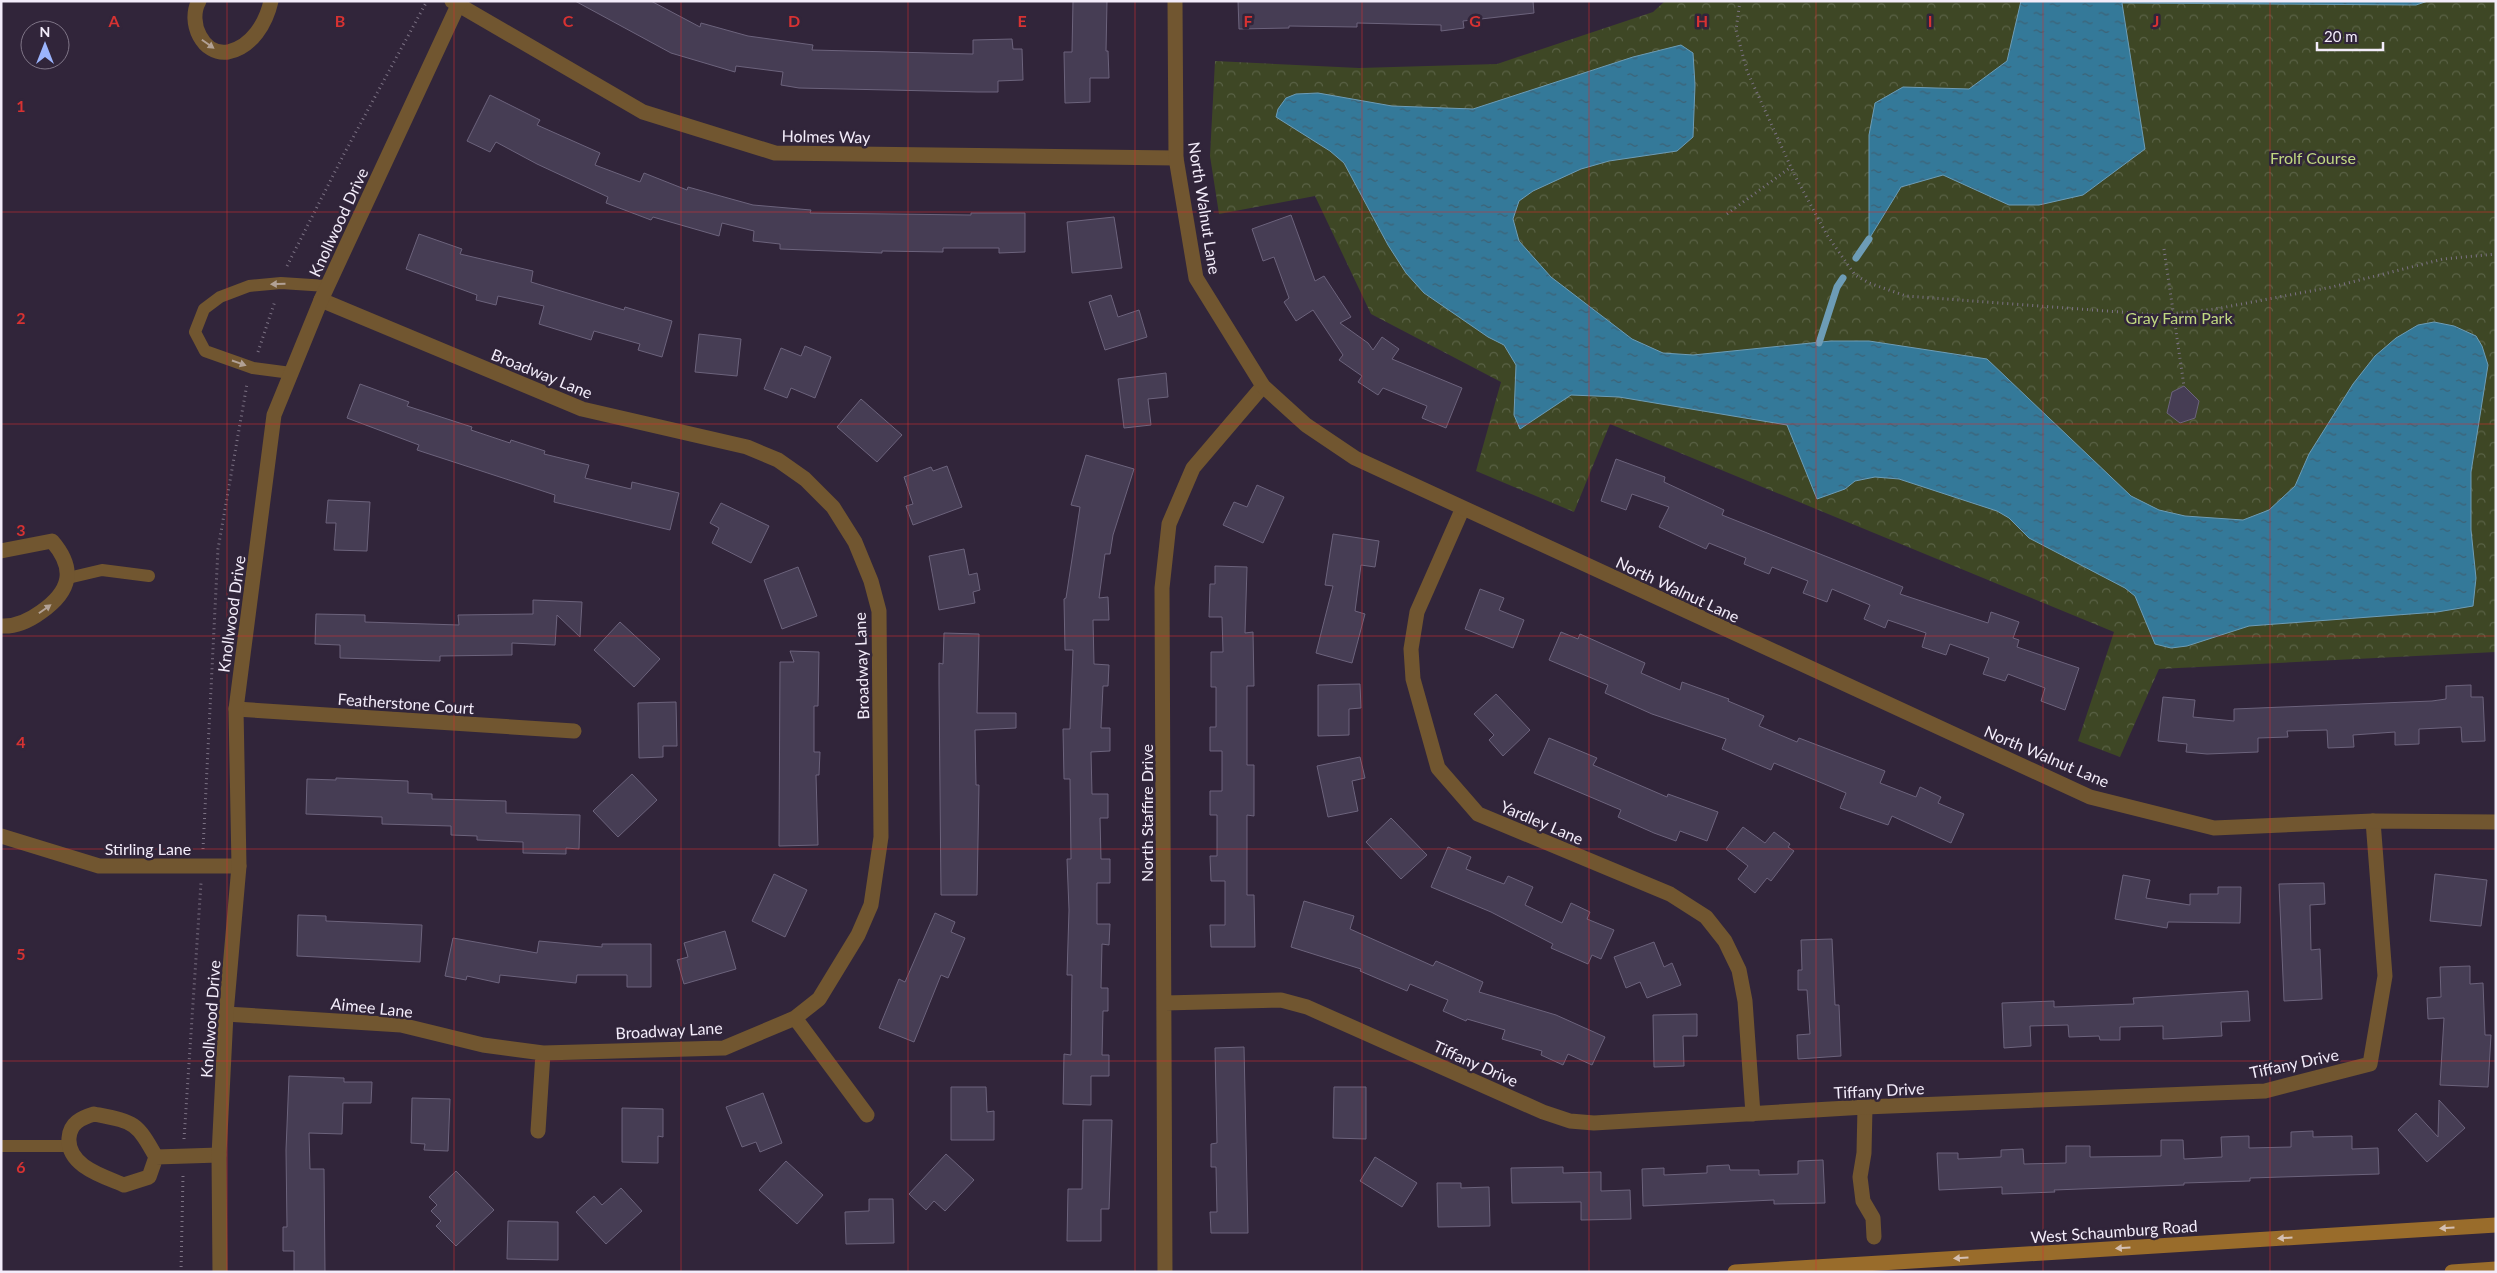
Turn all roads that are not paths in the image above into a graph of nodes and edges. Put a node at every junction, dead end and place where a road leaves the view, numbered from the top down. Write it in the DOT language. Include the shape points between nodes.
graph roads {
  1 [pos="199,1"];
  2 [pos="272,1"];
  3 [pos="1175,1"];
  4 [pos="457,2"];
  5 [pos="1176,158"];
  6 [pos="324,293"];
  7 [pos="291,373"];
  8 [pos="1263,386"];
  9 [pos="1462,510"];
  10 [pos="1,551"];
  11 [pos="149,576"];
  12 [pos="68,578"];
  13 [pos="1,626"];
  14 [pos="236,709"];
  15 [pos="574,731"];
  16 [pos="2373,821"];
  17 [pos="2496,822"];
  18 [pos="1,836"];
  19 [pos="239,866"];
  20 [pos="1165,1003"];
  21 [pos="226,1014"];
  22 [pos="795,1018"];
  23 [pos="543,1053"];
  24 [pos="1865,1107"];
  25 [pos="1753,1114"];
  26 [pos="867,1115"];
  27 [pos="538,1132"];
  28 [pos="1,1146"];
  29 [pos="68,1146"];
  30 [pos="219,1155"];
  31 [pos="156,1157"];
  32 [pos="2496,1225"];
  33 [pos="1874,1237"];
  34 [pos="2496,1269"];
  35 [pos="220,1272"];
  36 [pos="1165,1272"];
  37 [pos="1735,1272"];
  38 [pos="2452,1272"];
  1 -- 2 [label="street, one-way" via="195,9 195,27 200,38 226,52 245,44 264,25"];
  3 -- 5 [label="street, North Walnut Lane"];
  4 -- 5 [label="street, Holmes Way" via="643,112 775,153"];
  4 -- 6 [label="street, Knollwood Drive"];
  5 -- 8 [label="street, North Walnut Lane" via="1196,278"];
  6 -- 7 [label="street, Knollwood Drive"];
  6 -- 7 [label="lane, one-way" via="281,283 249,286 220,297 204,308 195,332 205,351 252,368"];
  6 -- 22 [label="street, Broadway Lane" via="582,409 747,447 778,460 805,479 833,507 855,542 872,581 879,611 881,838 871,905 858,935 819,999"];
  7 -- 14 [label="street, Knollwood Drive" via="274,415"];
  8 -- 9 [label="street, North Walnut Lane" via="1306,425 1354,458"];
  8 -- 20 [label="street, North Staffire Drive" via="1193,468 1169,524 1162,588"];
  9 -- 16 [label="street, North Walnut Lane" via="2090,797 2214,828"];
  9 -- 25 [label="street, Yardley Lane" via="1417,612 1411,648 1413,679 1438,768 1478,814 1670,894 1706,917 1726,941 1739,970"];
  10 -- 12 [label="street" via="52,541 63,554"];
  11 -- 12 [label="lane" via="102,570"];
  13 -- 12 [label="street, one-way" via="9,627 31,619 52,604 62,593"];
  14 -- 15 [label="street, Featherstone Court"];
  14 -- 19 [label="street, Knollwood Drive"];
  16 -- 17 [label="street, North Walnut Lane"];
  16 -- 24 [label="street, Tiffany Drive" via="2385,976 2370,1064 2265,1091"];
  18 -- 19 [label="street, Stirling Lane" via="99,866"];
  19 -- 21 [label="street, Knollwood Drive"];
  20 -- 25 [label="street, Tiffany Drive" via="1280,1000 1307,1007 1543,1112 1570,1120 1594,1124"];
  20 -- 36 [label="street, North Staffire Drive"];
  21 -- 23 [label="street, Aimee Lane" via="401,1025 483,1045"];
  21 -- 30 [label="street, Knollwood Drive"];
  22 -- 23 [label="street, Broadway Lane" via="724,1048"];
  22 -- 26 [label="street"];
  23 -- 27 [label="street"];
  24 -- 25 [label="street, Tiffany Drive"];
  24 -- 33 [label="street" via="1860,1177 1863,1201 1873,1218"];
  28 -- 29 [label="lane"];
  29 -- 31 [label="street" via="77,1161 90,1171 124,1186 149,1177"];
  29 -- 31 [label="street" via="70,1130 80,1119 94,1114 129,1121 142,1130"];
  30 -- 31 [label="street"];
  30 -- 35 [label="street, Knollwood Drive"];
  32 -- 37 [label="main road, West Schaumburg Road, one-way"];
  34 -- 38 [label="main road"];
}
